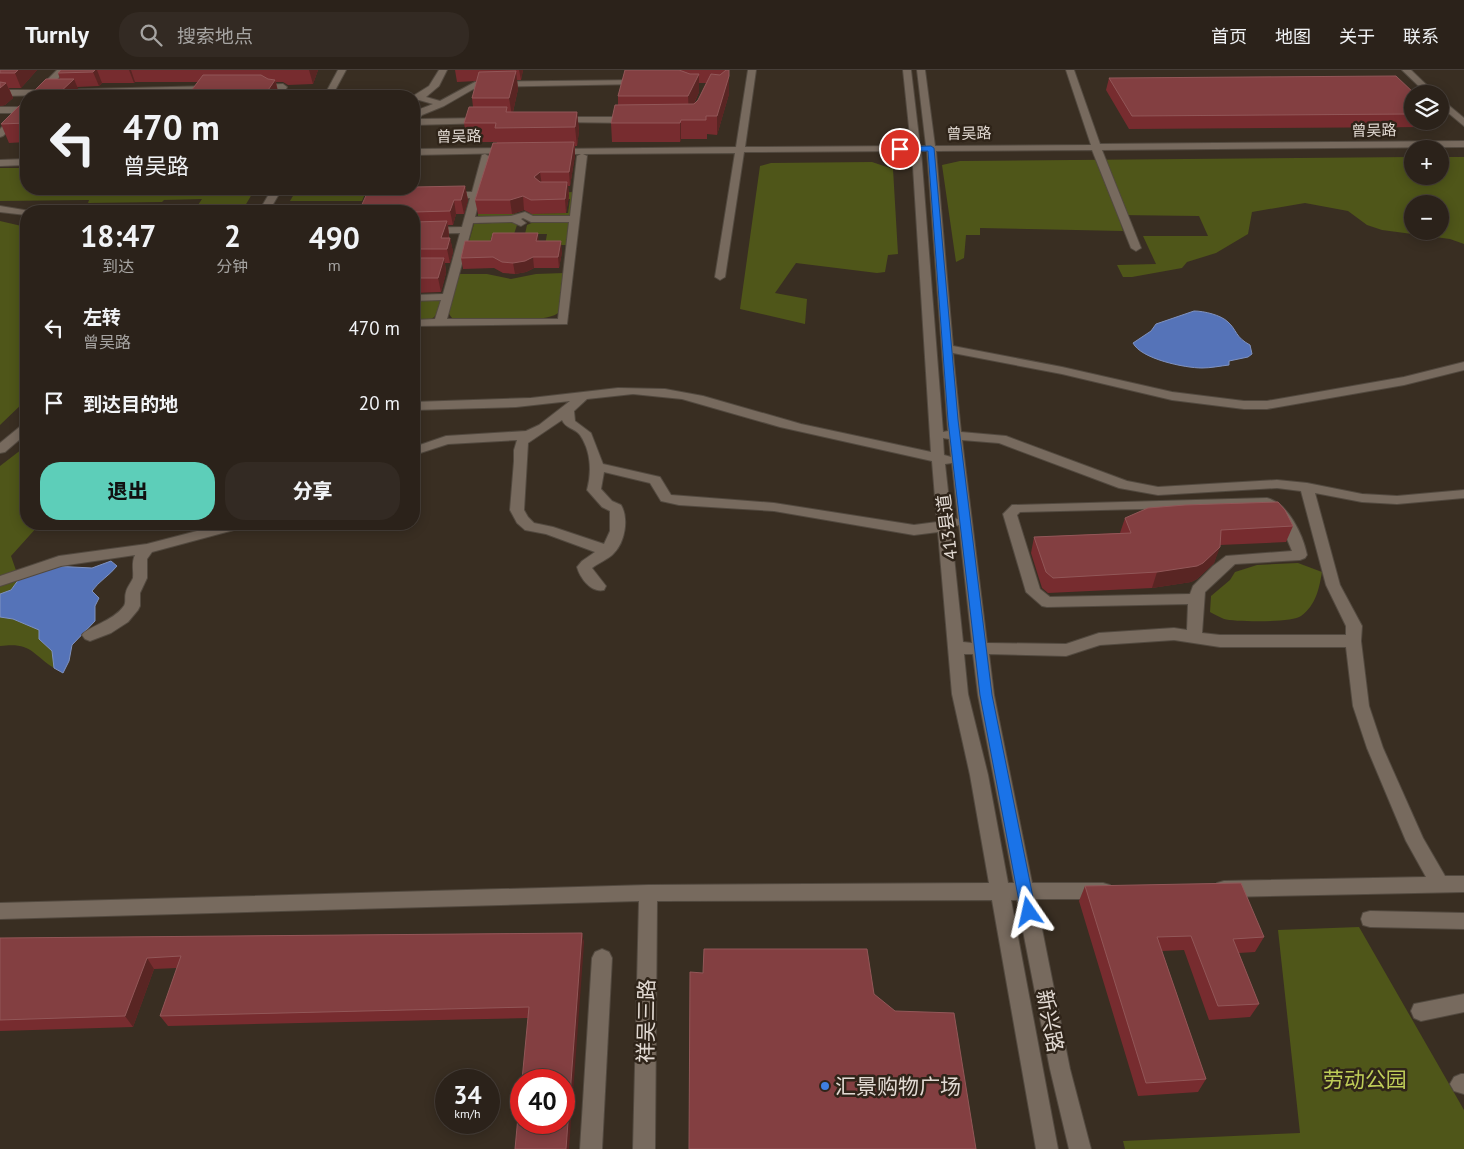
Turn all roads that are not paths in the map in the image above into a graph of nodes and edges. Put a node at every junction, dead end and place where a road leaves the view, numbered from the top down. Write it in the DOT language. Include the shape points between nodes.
graph roads {
  1 [pos="62,70"];
  2 [pos="342,70"];
  3 [pos="443,70"];
  4 [pos="752,70"];
  5 [pos="907,70"];
  6 [pos="921,70"];
  7 [pos="1070,70"];
  8 [pos="1406,70"];
  9 [pos="649,82"];
  10 [pos="1422,85"];
  11 [pos="283,86"];
  12 [pos="250,88"];
  13 [pos="269,88"];
  14 [pos="221,89"];
  15 [pos="42,90"];
  16 [pos="112,90"];
  17 [pos="272,90"];
  18 [pos="331,90"];
  19 [pos="0,93"];
  20 [pos="20,94"];
  21 [pos="420,96"];
  22 [pos="420,99"];
  23 [pos="442,104"];
  24 [pos="20,108"];
  25 [pos="1449,109"];
  26 [pos="0,110"];
  27 [pos="20,113"];
  28 [pos="420,113"];
  29 [pos="420,120"];
  30 [pos="642,120"];
  31 [pos="498,121"];
  32 [pos="545,121"];
  33 [pos="1464,123"];
  34 [pos="0,134"];
  35 [pos="1464,144"];
  36 [pos="1097,150"];
  37 [pos="1404,150"];
  38 [pos="1449,150"];
  39 [pos="1464,150"];
  40 [pos="524,151"];
  41 [pos="915,151"];
  42 [pos="931,151"];
  43 [pos="420,152"];
  44 [pos="740,152"];
  45 [pos="0,156"];
  46 [pos="20,156"];
  47 [pos="582,156"];
  48 [pos="420,157"];
  49 [pos="485,157"];
  50 [pos="514,157"];
  51 [pos="20,162"];
  52 [pos="0,163"];
  53 [pos="436,195"];
  54 [pos="476,195"];
  55 [pos="0,209"];
  56 [pos="20,211"];
  57 [pos="575,219"];
  58 [pos="522,220"];
  59 [pos="467,225"];
  60 [pos="420,230"];
  61 [pos="520,234"];
  62 [pos="1136,248"];
  63 [pos="720,277"];
  64 [pos="420,298"];
  65 [pos="447,298"];
  66 [pos="440,323"];
  67 [pos="420,324"];
  68 [pos="948,348"];
  69 [pos="1464,366"];
  70 [pos="585,394"];
  71 [pos="420,406"];
  72 [pos="568,410"];
  73 [pos="20,433"];
  74 [pos="529,434"];
  75 [pos="936,435"];
  76 [pos="955,436"];
  77 [pos="0,449"];
  78 [pos="420,449"];
  79 [pos="938,458"];
  80 [pos="958,462"];
  81 [pos="598,468"];
  82 [pos="1307,487"];
  83 [pos="1464,494"];
  84 [pos="965,520"];
  85 [pos="945,524"];
  86 [pos="218,530"];
  87 [pos="147,549"];
  88 [pos="608,550"];
  89 [pos="0,581"];
  90 [pos="599,586"];
  91 [pos="1196,599"];
  92 [pos="90,635"];
  93 [pos="1194,638"];
  94 [pos="1353,641"];
  95 [pos="956,648"];
  96 [pos="981,649"];
  97 [pos="1464,884"];
  98 [pos="1440,885"];
  99 [pos="1203,889"];
  100 [pos="1124,891"];
  101 [pos="1025,892"];
  102 [pos="648,893"];
  103 [pos="1000,893"];
  104 [pos="0,911"];
  105 [pos="1370,919"];
  106 [pos="1464,921"];
  107 [pos="602,958"];
  108 [pos="1464,1003"];
  109 [pos="1421,1011"];
  110 [pos="591,1149"];
  111 [pos="644,1149"];
  112 [pos="1047,1149"];
  113 [pos="1080,1149"];
  1 -- 15 [label="street"];
  2 -- 18 [label="street"];
  3 -- 21 [label="street" via="435,87"];
  4 -- 44 [label="street"];
  5 -- 41 [label="street, 413县道"];
  6 -- 42 [label="street, 413县道"];
  7 -- 36 [label="street"];
  8 -- 10 [label="street"];
  9 -- 23 [label="street" via="475,86"];
  11 -- 13 [label="street"];
  12 -- 13 [label="street"];
  13 -- 17 [label="street"];
  14 -- 16 [label="street"];
  19 -- 20 [label="street"];
  22 -- 23 [label="street"];
  23 -- 28 [label="street"];
  24 -- 26 [label="street"];
  25 -- 33 [label="street"];
  27 -- 34 [label="street"];
  29 -- 31 [label="street"];
  30 -- 32 [label="street"];
  35 -- 36 [label="street, 曾吴路"];
  36 -- 37 [label="street, 曾吴路"];
  36 -- 42 [label="street, 曾吴路"];
  36 -- 62 [label="street"];
  38 -- 39 [label="street"];
  40 -- 43 [label="street, 曾吴路"];
  41 -- 42 [label="street, 曾吴路"];
  41 -- 44 [label="street, 曾吴路"];
  41 -- 75 [label="street, 413县道"];
  42 -- 68 [label="street, 413县道"];
  44 -- 47 [label="street, 曾吴路"];
  44 -- 47 [label="street, 曾吴路" via="544,154"];
  44 -- 63 [label="street"];
  45 -- 46 [label="street"];
  47 -- 57 [label="street" via="574,191"];
  48 -- 49 [label="street, 曾吴路"];
  49 -- 50 [label="street, 曾吴路"];
  49 -- 54 [label="street"];
  51 -- 52 [label="street"];
  53 -- 54 [label="street"];
  54 -- 59 [label="street"];
  55 -- 56 [label="street"];
  57 -- 58 [label="street"];
  57 -- 66 [label="street" via="563,322"];
  58 -- 59 [label="street"];
  58 -- 61 [label="street"];
  59 -- 60 [label="street"];
  59 -- 65 [label="street" via="451,268"];
  64 -- 65 [label="street"];
  65 -- 66 [label="street"];
  66 -- 67 [label="street"];
  68 -- 69 [label="street" via="1170,394 1248,406 1404,381"];
  68 -- 76 [label="street, 413县道"];
  70 -- 71 [label="street" via="533,402"];
  70 -- 72 [label="street"];
  70 -- 79 [label="street" via="647,391 676,394 815,431"];
  72 -- 74 [label="street"];
  72 -- 81 [label="street" via="567,420 584,433"];
  73 -- 77 [label="street"];
  74 -- 78 [label="street" via="446,440"];
  74 -- 88 [label="street" via="520,450 517,510 522,520 530,527"];
  75 -- 76 [label="street"];
  75 -- 79 [label="street, 413县道"];
  76 -- 80 [label="street, 413县道"];
  76 -- 82 [label="street" via="1001,439 1124,485 1158,491 1277,484"];
  79 -- 80 [label="street"];
  79 -- 85 [label="street, 413县道"];
  80 -- 84 [label="street, 413县道"];
  81 -- 85 [label="street" via="655,480 666,498 679,501 774,506 914,530"];
  81 -- 88 [label="street" via="594,490 607,504 616,508 620,516 620,525"];
  82 -- 83 [label="street" via="1362,498 1397,500"];
  82 -- 94 [label="street" via="1333,585 1354,626"];
  84 -- 85 [label="street"];
  84 -- 96 [label="street, 413县道"];
  85 -- 95 [label="street, 413县道"];
  86 -- 87 [label="street"];
  87 -- 89 [label="street" via="59,561"];
  87 -- 92 [label="street" via="140,559 140,578 133,593 133,606 123,618"];
  88 -- 90 [label="street" via="584,567 586,574"];
  91 -- 91 [label="street" via="1198,590 1231,559 1300,555 1298,545 1275,507 1267,502 1057,506 1017,508 1010,514 1033,592 1047,602"];
  91 -- 93 [label="street"];
  93 -- 94 [label="street" via="1220,641"];
  93 -- 96 [label="street" via="1174,634 1099,639 1066,650"];
  94 -- 98 [label="street" via="1361,706 1375,748 1414,841"];
  95 -- 96 [label="street"];
  95 -- 103 [label="street, 413县道" via="960,694 979,775"];
  96 -- 101 [label="street, 413县道" via="986,695"];
  97 -- 98 [label="street"];
  98 -- 99 [label="street"];
  100 -- 101 [label="street"];
  101 -- 103 [label="street"];
  101 -- 113 [label="street, 新兴路" via="1060,1069"];
  102 -- 103 [label="street"];
  102 -- 104 [label="street"];
  102 -- 111 [label="street, 祥吴三路"];
  103 -- 112 [label="street, 新兴路"];
  105 -- 106 [label="street"];
  107 -- 110 [label="street"];
  108 -- 109 [label="street"];
}
